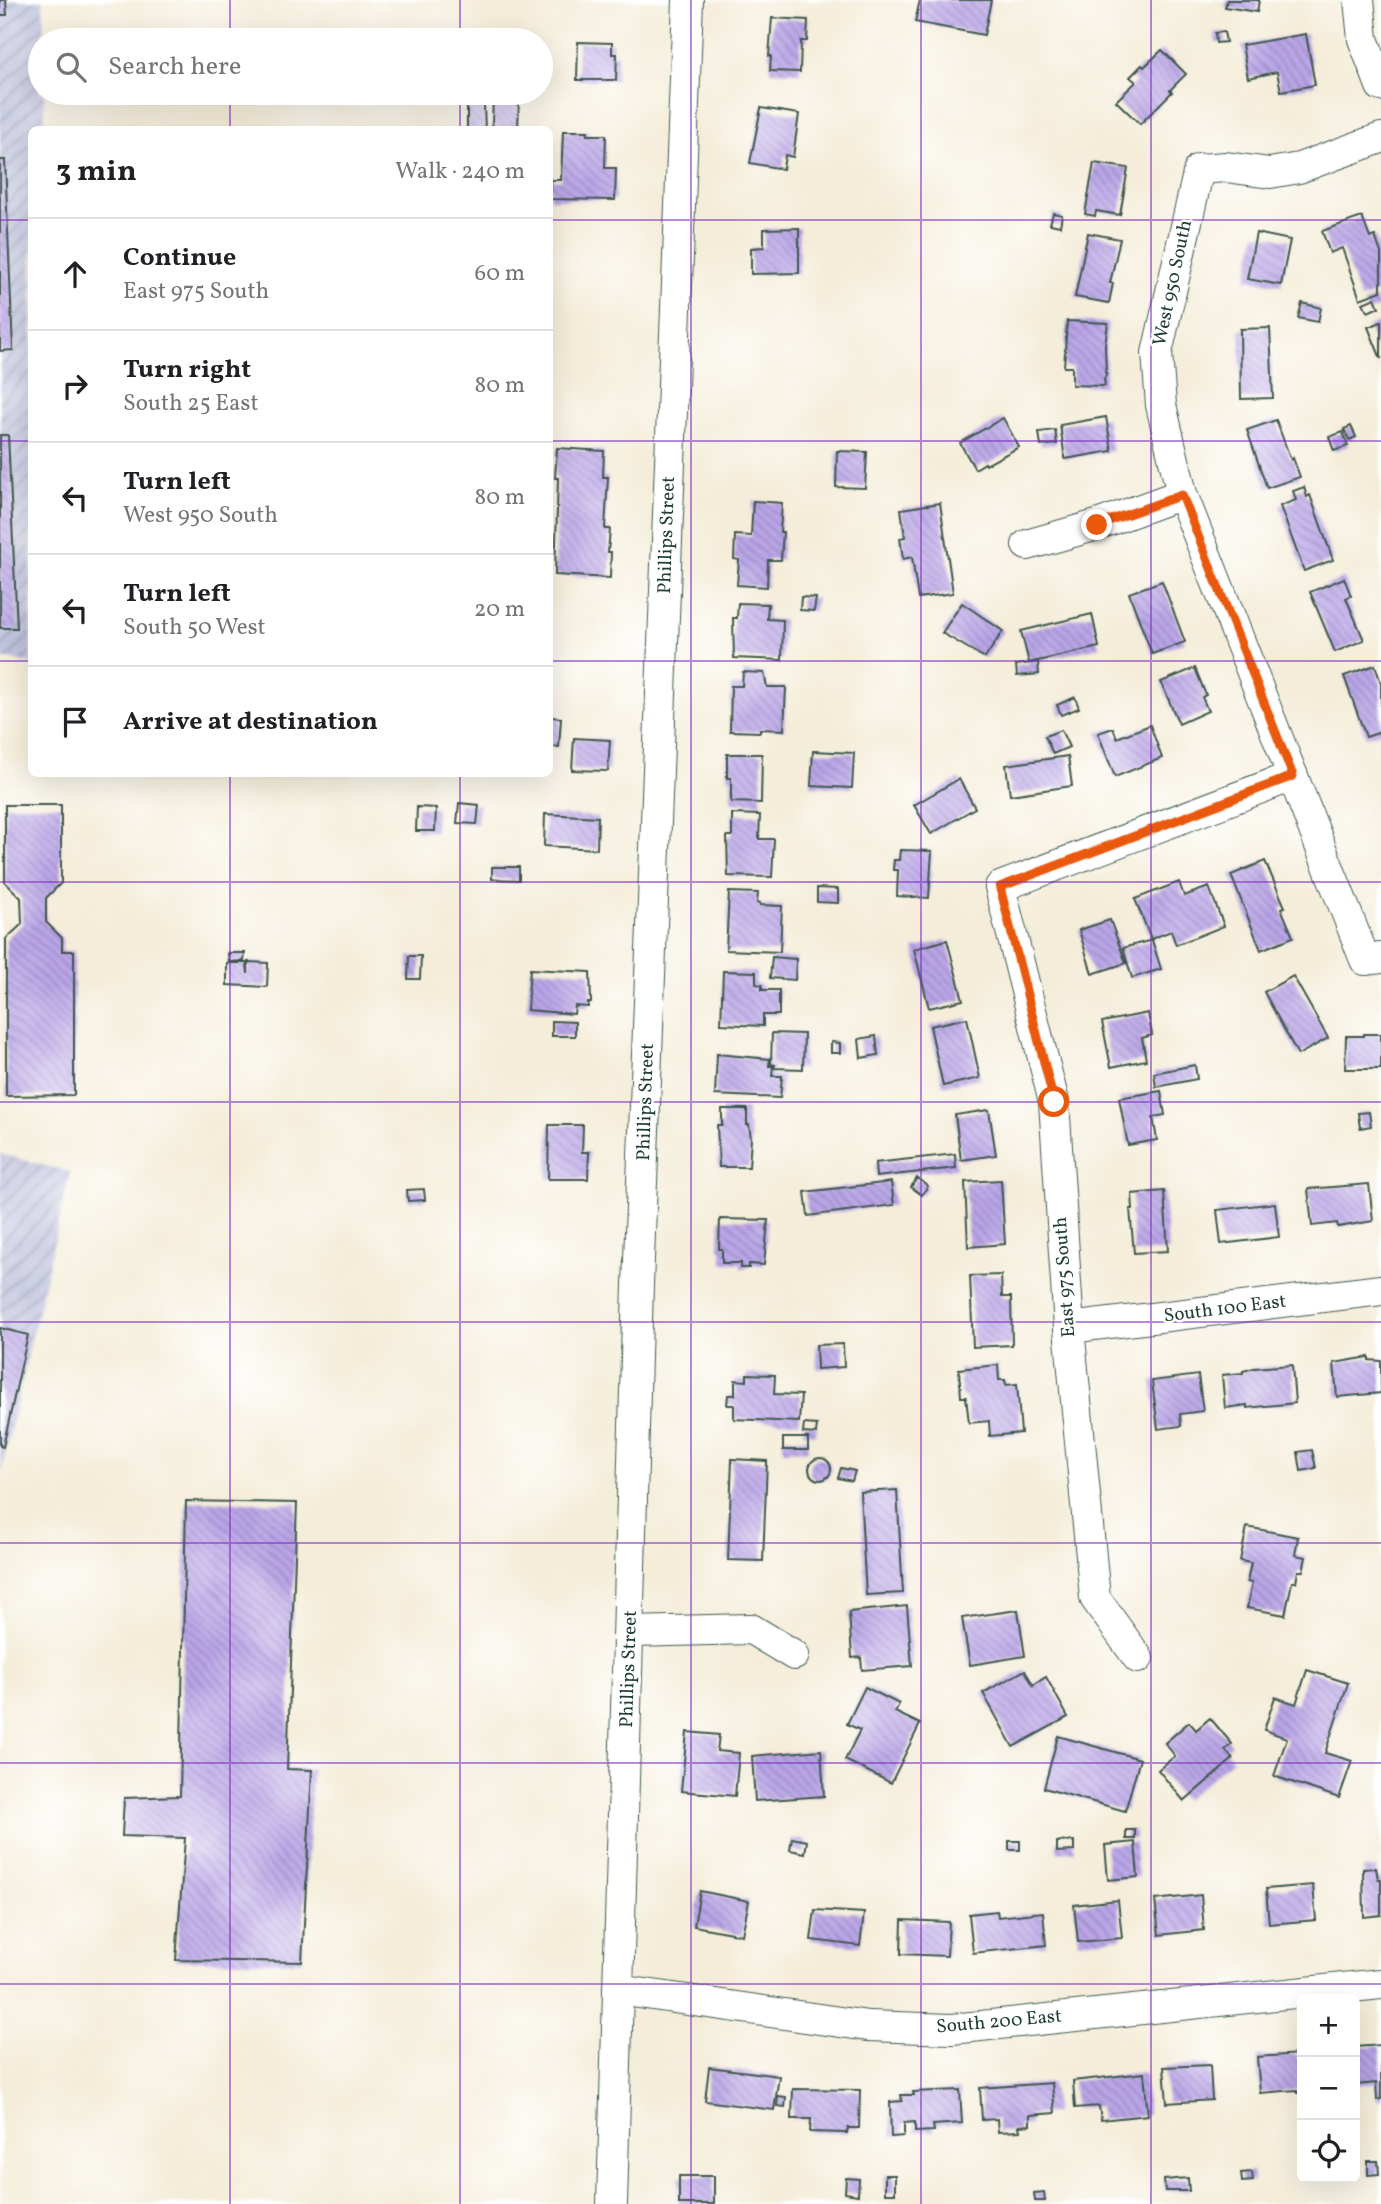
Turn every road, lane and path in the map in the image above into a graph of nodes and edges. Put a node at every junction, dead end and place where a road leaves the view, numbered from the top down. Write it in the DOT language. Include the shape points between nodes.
graph roads {
  1 [pos="688,0"];
  2 [pos="1359,0"];
  3 [pos="1381,86"];
  4 [pos="1381,138"];
  5 [pos="1182,495"];
  6 [pos="1027,545"];
  7 [pos="1293,776"];
  8 [pos="1381,958"];
  9 [pos="1381,1290"];
  10 [pos="1069,1328"];
  11 [pos="630,1632"];
  12 [pos="794,1655"];
  13 [pos="1138,1658"];
  14 [pos="1381,1984"];
  15 [pos="618,1990"];
  16 [pos="612,2204"];
  1 -- 11 [label="street, Phillips Street" via="638,1285"];
  2 -- 3 [label="street" via="1363,38"];
  4 -- 5 [label="street, West 950 South" via="1299,168 1270,173 1226,167 1199,169 1157,352 1161,405"];
  5 -- 6 [label="street"];
  5 -- 7 [label="street, West 950 South"];
  7 -- 8 [label="street, West 950 South" via="1365,960"];
  7 -- 10 [label="street, East 975 South" via="1000,887 1054,1102"];
  9 -- 10 [label="street, South 100 East"];
  10 -- 13 [label="street, East 975 South" via="1095,1598"];
  11 -- 12 [label="street" via="751,1629"];
  11 -- 15 [label="street, Phillips Street"];
  14 -- 15 [label="street, South 200 East" via="952,2029 868,2026"];
  15 -- 16 [label="street, Phillips Street"];
}
